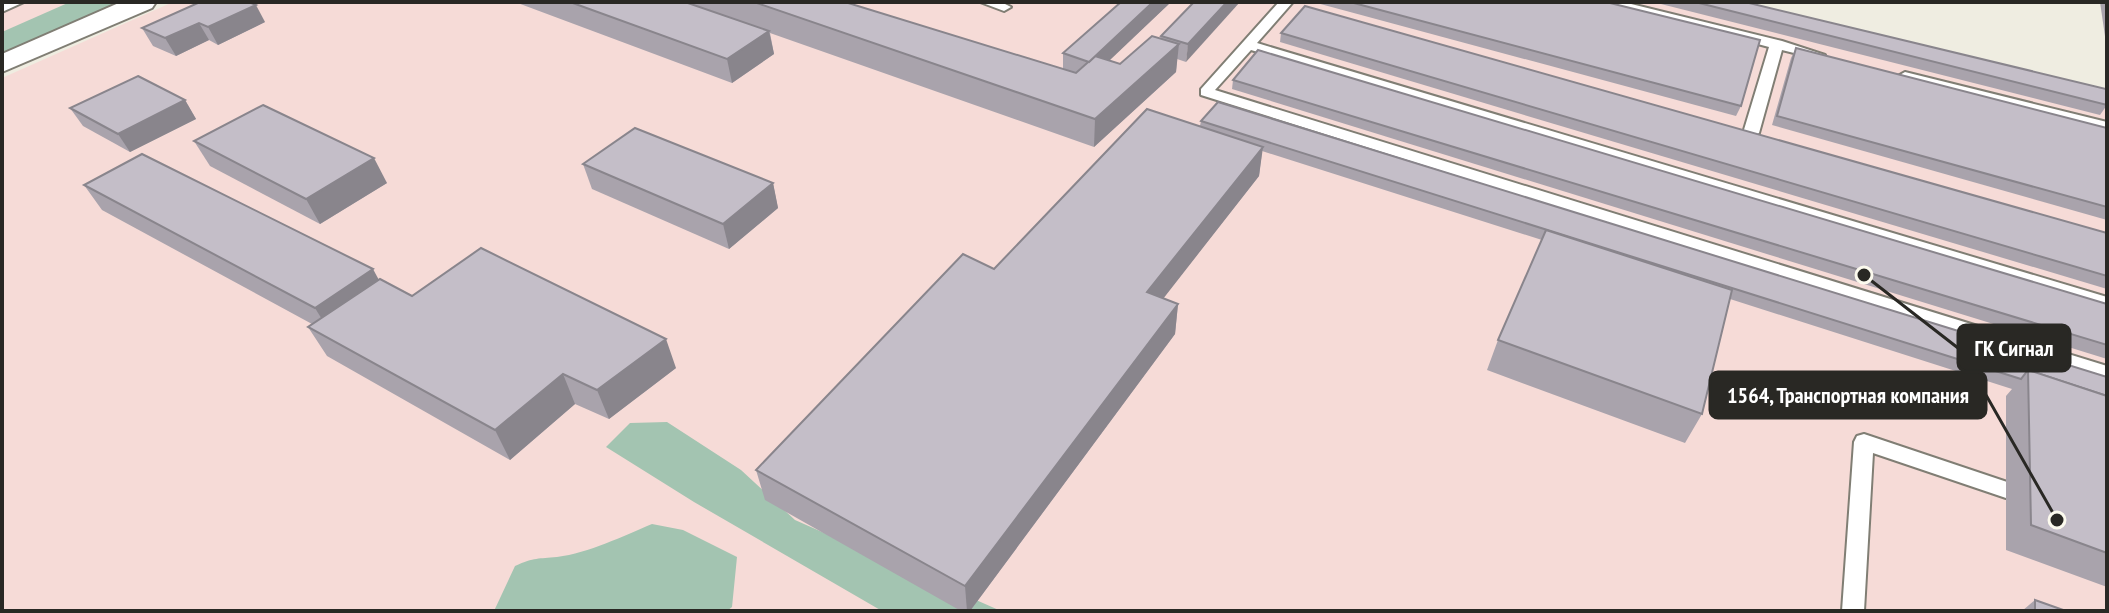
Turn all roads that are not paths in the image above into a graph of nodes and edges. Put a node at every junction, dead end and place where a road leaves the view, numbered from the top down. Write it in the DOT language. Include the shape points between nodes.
graph roads {
  1 [pos="17,2"];
  2 [pos="143,2"];
  3 [pos="987,2"];
  4 [pos="1607,2"];
  5 [pos="1292,3"];
  6 [pos="1004,7"];
  7 [pos="2,8"];
  8 [pos="1777,44"];
  9 [pos="1248,45"];
  10 [pos="1837,59"];
  11 [pos="2,64"];
  12 [pos="1897,74"];
  13 [pos="2107,127"];
  14 [pos="1751,133"];
  15 [pos="2107,303"];
  16 [pos="2107,373"];
  17 [pos="2006,490"];
  18 [pos="1853,611"];
  1 -- 7 [label="lane"];
  2 -- 11 [label="street"];
  3 -- 6 [label="lane"];
  4 -- 8 [label="lane"];
  5 -- 9 [label="lane"];
  8 -- 10 [label="lane"];
  8 -- 14 [label="lane"];
  9 -- 15 [label="lane"];
  9 -- 16 [label="lane" via="1206,92"];
  12 -- 13 [label="lane"];
  17 -- 18 [label="lane" via="1864,442"];
}
